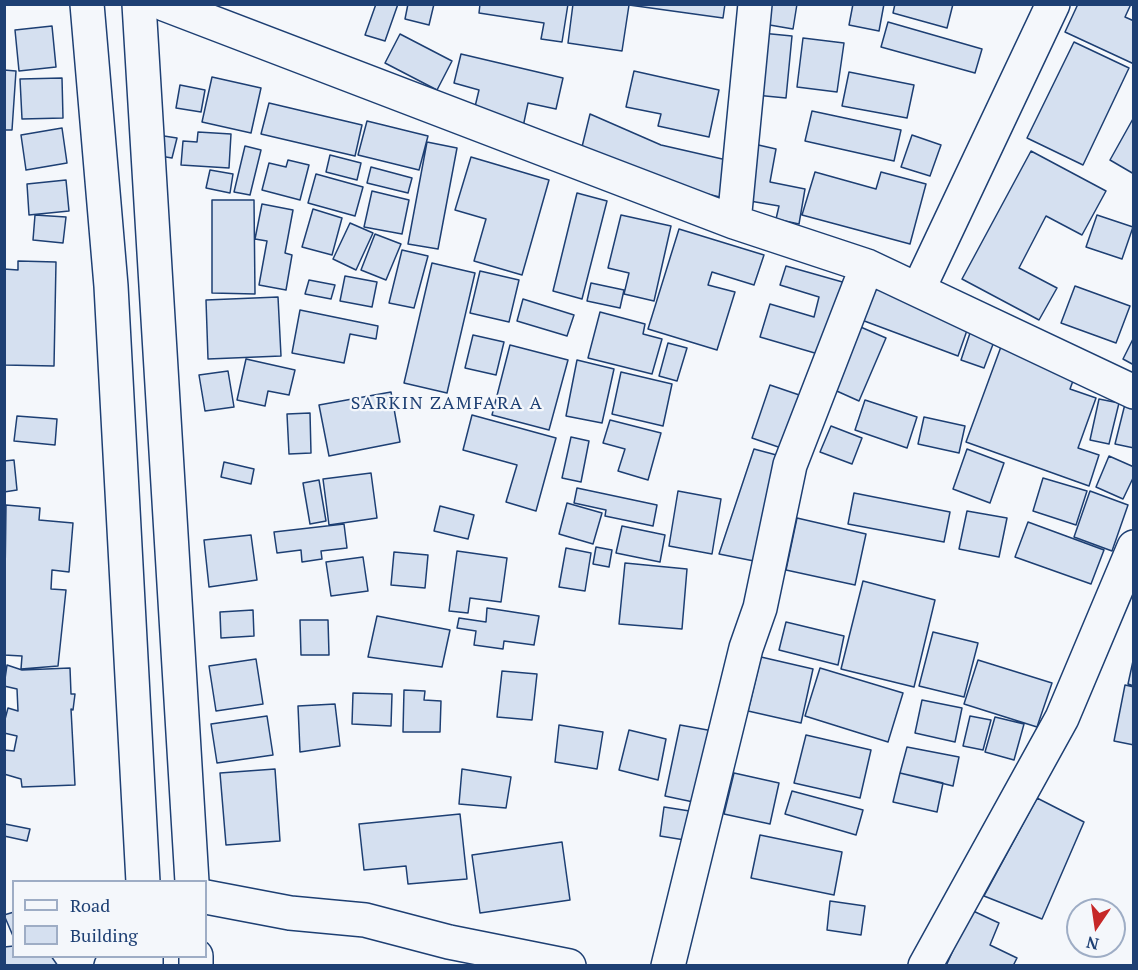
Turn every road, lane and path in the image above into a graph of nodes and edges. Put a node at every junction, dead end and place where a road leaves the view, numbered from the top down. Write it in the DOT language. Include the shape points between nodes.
graph roads {
  1 [pos="87,4"];
  2 [pos="139,4"];
  3 [pos="164,4"];
  4 [pos="755,4"];
  5 [pos="1053,4"];
  6 [pos="734,222"];
  7 [pos="867,266"];
  8 [pos="919,288"];
  9 [pos="1134,392"];
  10 [pos="1134,548"];
  11 [pos="143,880"];
  12 [pos="192,880"];
  13 [pos="207,897"];
  14 [pos="569,966"];
  15 [pos="668,966"];
  16 [pos="925,966"];
  1 -- 11 [label="street" via="111,286"];
  2 -- 12 [label="street"];
  3 -- 6 [label="street"];
  4 -- 6 [label="street"];
  5 -- 8 [label="street"];
  6 -- 7 [label="street"];
  7 -- 8 [label="street"];
  7 -- 15 [label="street" via="790,465 760,608 746,648"];
  8 -- 9 [label="street"];
  10 -- 16 [label="street" via="1062,718"];
  13 -- 14 [label="street" via="290,913 365,920"];
}
